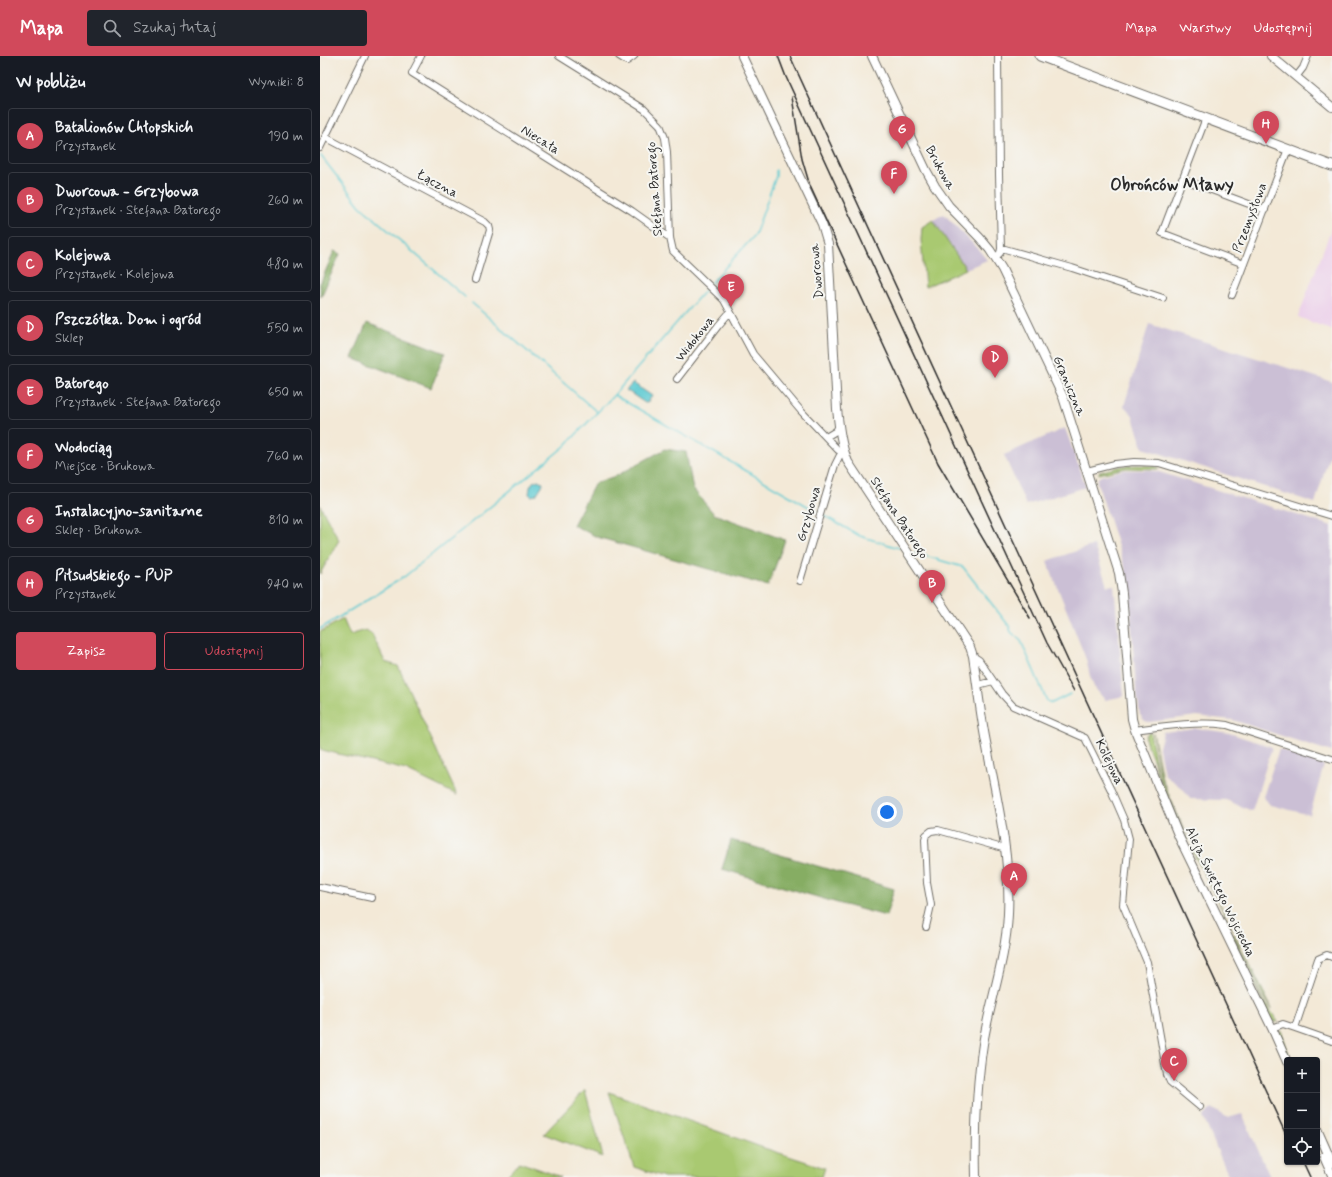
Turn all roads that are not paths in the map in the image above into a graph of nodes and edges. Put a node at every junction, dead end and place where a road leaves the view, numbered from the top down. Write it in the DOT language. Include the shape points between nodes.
graph roads {
  1 [pos="365,56"];
  2 [pos="421,56"];
  3 [pos="559,56"];
  4 [pos="619,56"];
  5 [pos="634,56"];
  6 [pos="742,56"];
  7 [pos="872,56"];
  8 [pos="998,56"];
  9 [pos="1040,56"];
  10 [pos="1271,56"];
  11 [pos="1308,56"];
  12 [pos="1296,77"];
  13 [pos="1332,107"];
  14 [pos="1206,118"];
  15 [pos="325,137"];
  16 [pos="320,148"];
  17 [pos="1288,150"];
  18 [pos="1332,166"];
  19 [pos="1182,179"];
  20 [pos="1265,210"];
  21 [pos="670,238"];
  22 [pos="1001,249"];
  23 [pos="995,258"];
  24 [pos="1244,264"];
  25 [pos="475,280"];
  26 [pos="1232,295"];
  27 [pos="1163,298"];
  28 [pos="730,312"];
  29 [pos="677,379"];
  30 [pos="839,426"];
  31 [pos="826,437"];
  32 [pos="843,453"];
  33 [pos="1087,471"];
  34 [pos="1332,516"];
  35 [pos="800,581"];
  36 [pos="973,656"];
  37 [pos="993,681"];
  38 [pos="978,685"];
  39 [pos="1135,730"];
  40 [pos="1085,738"];
  41 [pos="1332,759"];
  42 [pos="1006,849"];
  43 [pos="320,887"];
  44 [pos="372,898"];
  45 [pos="926,927"];
  46 [pos="1332,957"];
  47 [pos="1272,1028"];
  48 [pos="1295,1028"];
  49 [pos="1332,1041"];
  50 [pos="1285,1057"];
  51 [pos="1200,1107"];
  52 [pos="1320,1136"];
  53 [pos="1320,1149"];
  54 [pos="1332,1163"];
  55 [pos="1332,1175"];
  56 [pos="976,1177"];
  1 -- 15 [label="street"];
  2 -- 21 [label="street, Niecała" via="412,73 632,211"];
  3 -- 21 [label="street, Stefana Batorego" via="644,109 660,125 667,152"];
  4 -- 5 [label="street" via="627,61"];
  6 -- 30 [label="street, Dworcowa" via="822,224 828,244"];
  7 -- 23 [label="street, Brukowa" via="935,186 949,206 980,238"];
  8 -- 22 [label="street"];
  9 -- 14 [label="main road"];
  10 -- 12 [label="street"];
  11 -- 12 [label="street"];
  12 -- 13 [label="street"];
  14 -- 17 [label="main road"];
  14 -- 19 [label="street"];
  15 -- 16 [label="street"];
  15 -- 25 [label="street, Łączna" via="489,226"];
  17 -- 18 [label="main road"];
  17 -- 20 [label="street, Przemysłowa"];
  19 -- 20 [label="street"];
  19 -- 24 [label="street" via="1162,233"];
  20 -- 24 [label="street, Przemysłowa"];
  21 -- 28 [label="street, Stefana Batorego" via="672,251 724,300"];
  22 -- 23 [label="street"];
  22 -- 27 [label="street" via="1072,268"];
  23 -- 33 [label="street, Graniczna" via="1063,397"];
  24 -- 26 [label="street, Przemysłowa"];
  28 -- 29 [label="street, Widokowa"];
  28 -- 31 [label="street, Stefana Batorego" via="753,354"];
  30 -- 31 [label="street"];
  30 -- 32 [label="street, Dworcowa"];
  31 -- 32 [label="street, Stefana Batorego"];
  32 -- 35 [label="street, Grzybowa" via="835,464"];
  32 -- 36 [label="street, Stefana Batorego"];
  33 -- 34 [label="street" via="1115,464 1159,463"];
  33 -- 39 [label="street, Graniczna" via="1119,573"];
  36 -- 37 [label="street, Stefana Batorego" via="979,660"];
  36 -- 38 [label="street"];
  37 -- 38 [label="street"];
  37 -- 40 [label="street, Stefana Batorego" via="1013,706"];
  38 -- 42 [label="street"];
  39 -- 41 [label="street" via="1193,724 1228,725"];
  39 -- 47 [label="street, Aleja Świętego Wojciecha" via="1179,837"];
  40 -- 51 [label="street, Kolejowa" via="1111,790 1127,830 1124,904 1147,962 1167,1075 1170,1082"];
  42 -- 45 [label="street" via="938,830 928,833 925,846 931,905"];
  42 -- 56 [label="street" via="1007,930 984,1037 978,1084 975,1125"];
  43 -- 44 [label="street"];
  46 -- 48 [label="street" via="1327,955 1318,959"];
  47 -- 48 [label="street" via="1283,1024"];
  47 -- 50 [label="street, Aleja Świętego Wojciecha"];
  48 -- 49 [label="street"];
  52 -- 54 [label="street"];
  53 -- 55 [label="street"];
}
